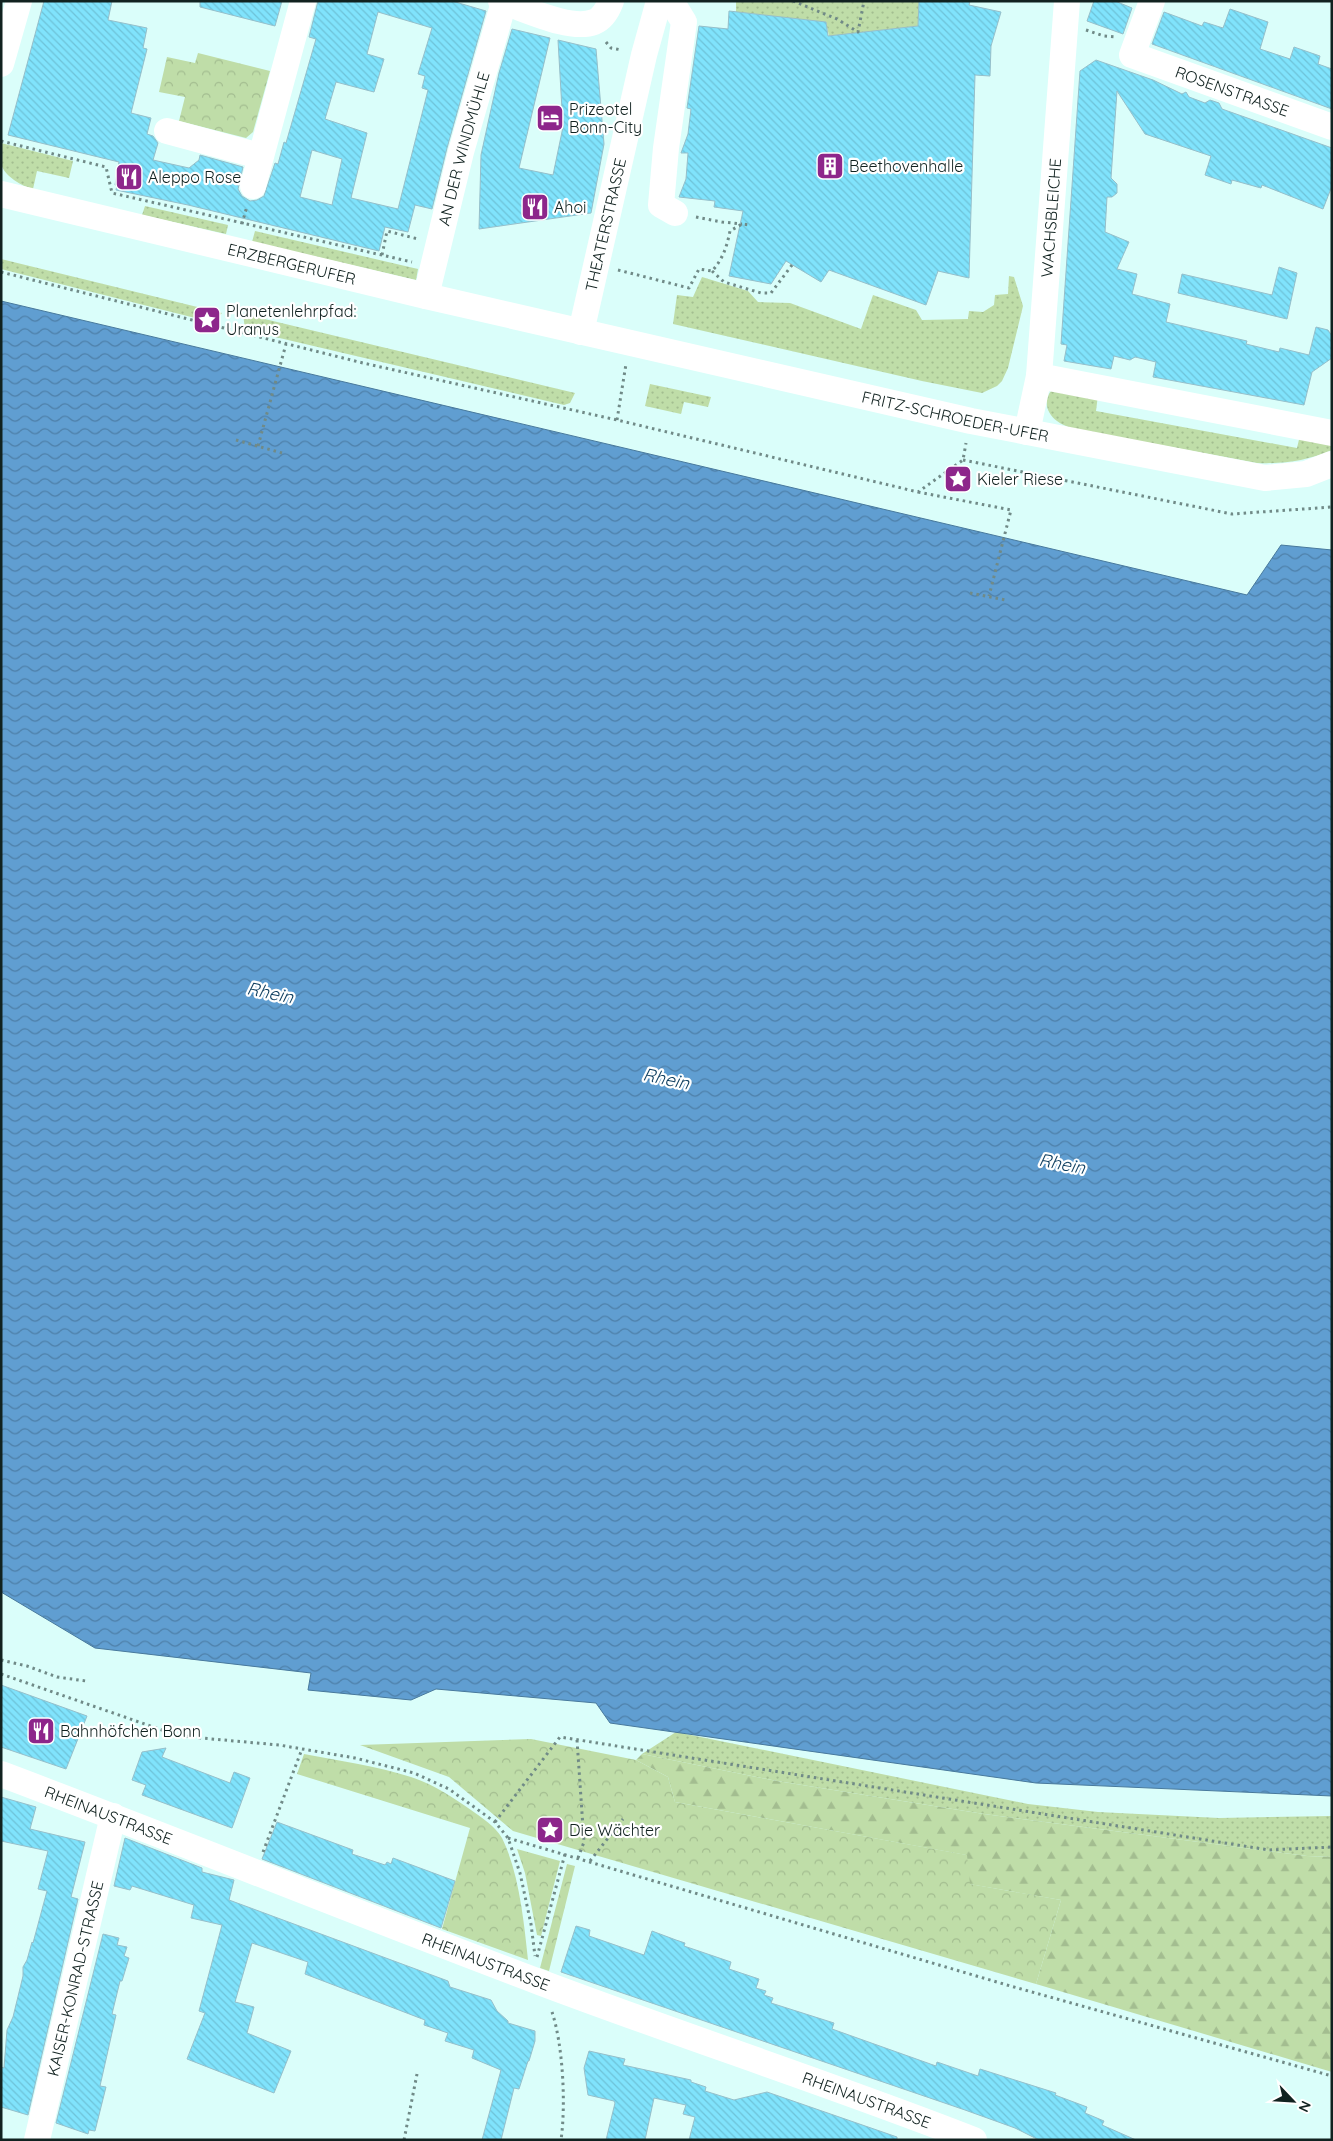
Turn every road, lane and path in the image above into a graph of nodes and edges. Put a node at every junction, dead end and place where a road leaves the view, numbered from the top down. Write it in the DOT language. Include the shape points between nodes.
graph roads {
  1 [pos="19,1"];
  2 [pos="303,1"];
  3 [pos="611,1"];
  4 [pos="658,1"];
  5 [pos="672,1"];
  6 [pos="794,1"];
  7 [pos="864,1"];
  8 [pos="1066,1"];
  9 [pos="1152,1"];
  10 [pos="502,2"];
  11 [pos="1094,32"];
  12 [pos="1112,35"];
  13 [pos="607,44"];
  14 [pos="619,49"];
  15 [pos="1,64"];
  16 [pos="1332,126"];
  17 [pos="167,131"];
  18 [pos="1,141"];
  19 [pos="260,156"];
  20 [pos="253,186"];
  21 [pos="1,194"];
  22 [pos="675,212"];
  23 [pos="742,224"];
  24 [pos="750,225"];
  25 [pos="240,234"];
  26 [pos="382,255"];
  27 [pos="435,256"];
  28 [pos="792,265"];
  29 [pos="712,271"];
  30 [pos="1,272"];
  31 [pos="638,275"];
  32 [pos="426,296"];
  33 [pos="581,332"];
  34 [pos="630,343"];
  35 [pos="286,344"];
  36 [pos="1039,376"];
  37 [pos="617,420"];
  38 [pos="1027,432"];
  39 [pos="1332,433"];
  40 [pos="236,440"];
  41 [pos="258,446"];
  42 [pos="282,452"];
  43 [pos="1332,464"];
  44 [pos="918,492"];
  45 [pos="1332,507"];
  46 [pos="970,593"];
  47 [pos="988,596"];
  48 [pos="1006,600"];
  49 [pos="1,1660"];
  50 [pos="1,1674"];
  51 [pos="86,1681"];
  52 [pos="577,1740"];
  53 [pos="302,1749"];
  54 [pos="1,1774"];
  55 [pos="112,1816"];
  56 [pos="623,1818"];
  57 [pos="495,1822"];
  58 [pos="508,1838"];
  59 [pos="1332,1847"];
  60 [pos="565,1854"];
  61 [pos="578,1858"];
  62 [pos="590,1861"];
  63 [pos="255,1874"];
  64 [pos="543,1984"];
  65 [pos="417,2074"];
  66 [pos="1332,2076"];
  67 [pos="37,2140"];
  68 [pos="404,2140"];
  69 [pos="560,2140"];
  70 [pos="974,2140"];
  1 -- 15 [label="street"];
  2 -- 19 [label="street"];
  3 -- 10 [label="street" via="596,21 581,25"];
  4 -- 33 [label="street, THEATERSTRASSE"];
  5 -- 22 [label="street" via="684,22 661,205"];
  6 -- 7 [label="path" via="837,19 858,32"];
  8 -- 36 [label="street, WACHSBLEICHE"];
  9 -- 16 [label="street, ROSENSTRASSE" via="1132,55"];
  10 -- 27 [label="street, AN DER WINDMÜHLE"];
  11 -- 12 [label="path"];
  13 -- 14 [label="path"];
  17 -- 19 [label="street"];
  18 -- 25 [label="path" via="106,167 112,193"];
  19 -- 20 [label="street"];
  21 -- 25 [label="street, ERZBERGERUFER"];
  22 -- 23 [label="path"];
  23 -- 24 [label="path"];
  23 -- 29 [label="path" via="730,231 728,246"];
  25 -- 26 [label="path"];
  25 -- 32 [label="street, ERZBERGERUFER"];
  26 -- 27 [label="path"];
  26 -- 27 [label="path" via="388,231"];
  27 -- 32 [label="street, AN DER WINDMÜHLE"];
  28 -- 29 [label="path" via="772,293 724,282"];
  29 -- 31 [label="path" via="699,269 689,288"];
  30 -- 35 [label="path"];
  32 -- 33 [label="street, ERZBERGERUFER"];
  33 -- 34 [label="street, FRITZ-SCHROEDER-UFER"];
  34 -- 37 [label="path"];
  34 -- 38 [label="street, FRITZ-SCHROEDER-UFER"];
  35 -- 37 [label="path"];
  35 -- 41 [label="path"];
  36 -- 38 [label="street, WACHSBLEICHE"];
  36 -- 39 [label="street"];
  37 -- 44 [label="path"];
  38 -- 43 [label="street, FRITZ-SCHROEDER-UFER" via="1265,478 1306,474"];
  40 -- 41 [label="path"];
  41 -- 42 [label="path"];
  44 -- 45 [label="path" via="962,460 1232,514"];
  44 -- 47 [label="path" via="1011,510"];
  46 -- 47 [label="path"];
  47 -- 48 [label="path"];
  49 -- 51 [label="path" via="57,1677"];
  50 -- 53 [label="path" via="190,1737"];
  52 -- 57 [label="path" via="560,1737"];
  52 -- 59 [label="path" via="1269,1850"];
  52 -- 61 [label="path" via="584,1842"];
  53 -- 57 [label="path" via="414,1773 449,1789"];
  53 -- 63 [label="path"];
  54 -- 55 [label="street, RHEINAUSTRASSE"];
  55 -- 63 [label="street, RHEINAUSTRASSE"];
  55 -- 67 [label="street, KAISER-KONRAD-STRASSE"];
  56 -- 62 [label="path"];
  57 -- 58 [label="path"];
  58 -- 60 [label="path"];
  58 -- 60 [label="path" via="526,1898 536,1963"];
  60 -- 61 [label="path"];
  61 -- 62 [label="path"];
  62 -- 66 [label="path" via="1007,1985"];
  63 -- 64 [label="street, RHEINAUSTRASSE"];
  64 -- 69 [label="path" via="556,2023 563,2088"];
  64 -- 70 [label="street, RHEINAUSTRASSE"];
  65 -- 68 [label="path"];
}
